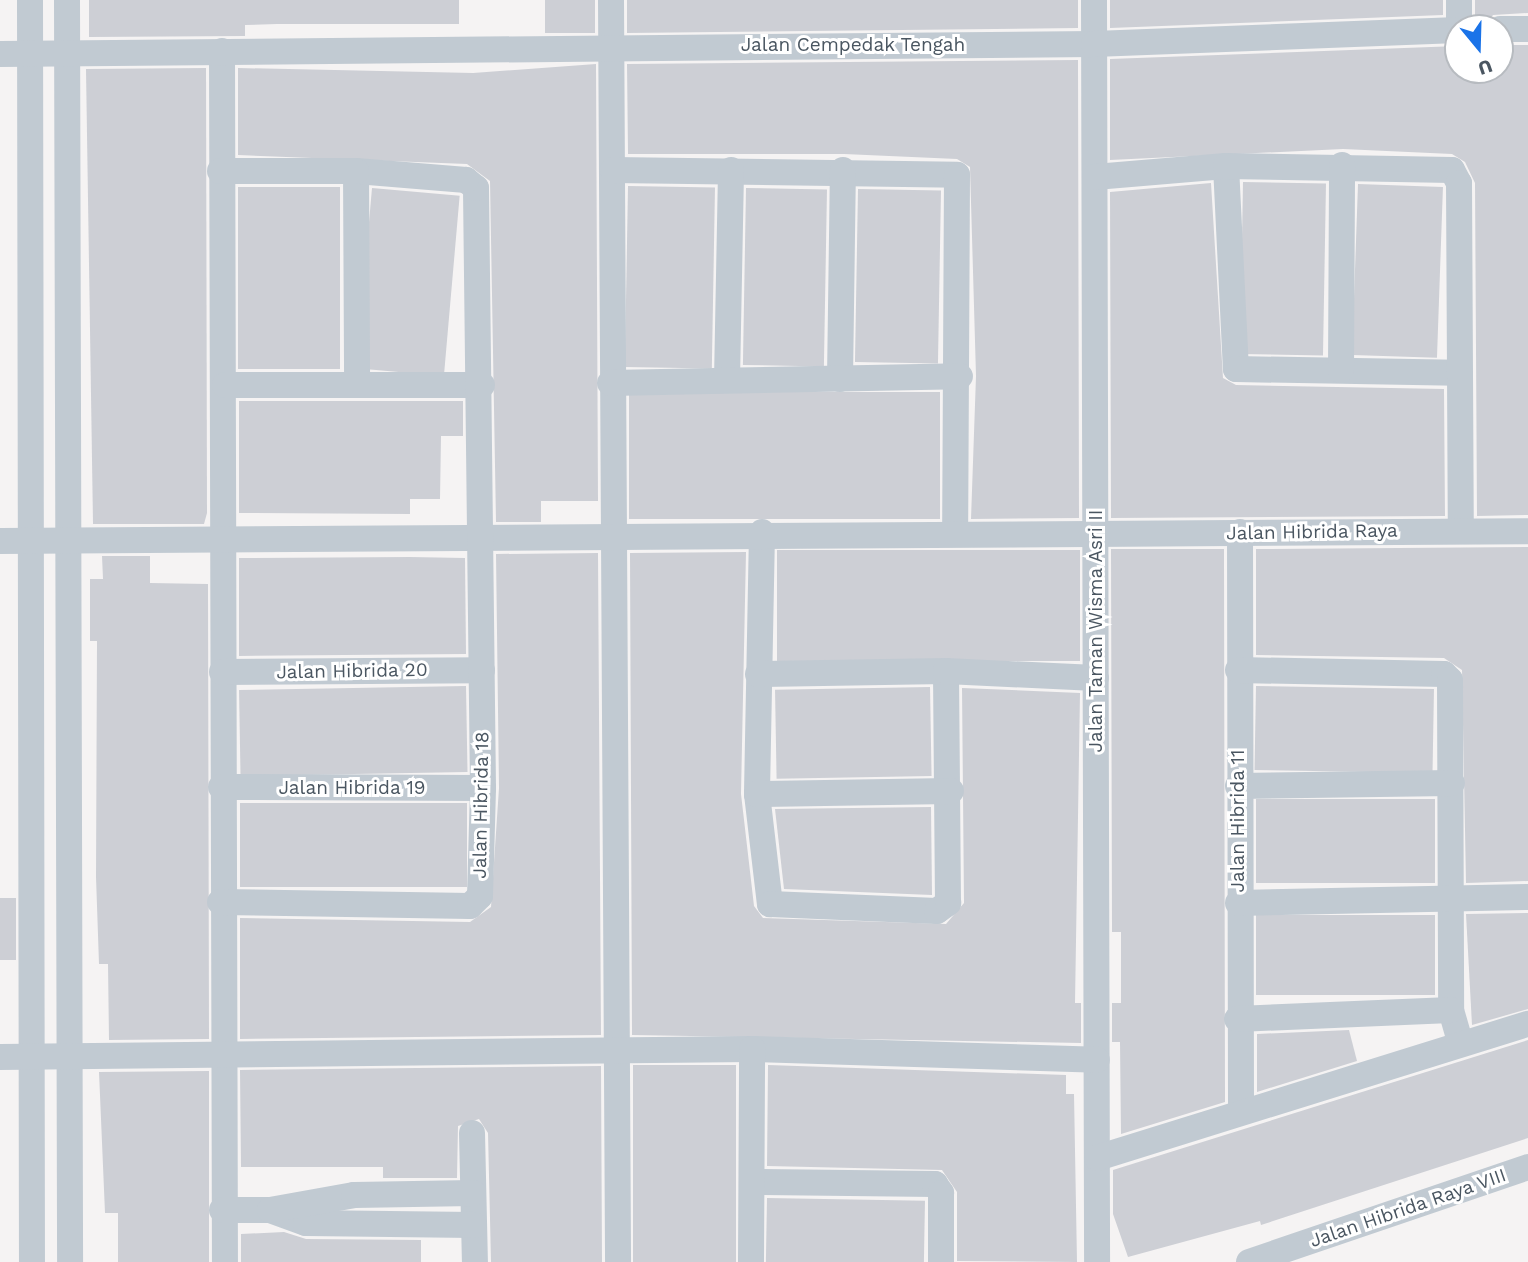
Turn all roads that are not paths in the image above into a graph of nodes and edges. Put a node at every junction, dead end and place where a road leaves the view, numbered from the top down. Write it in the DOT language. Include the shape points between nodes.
graph roads {
  1 [pos="30,0"];
  2 [pos="67,0"];
  3 [pos="611,0"];
  4 [pos="1094,0"];
  5 [pos="1444,30"];
  6 [pos="1094,44"];
  7 [pos="611,47"];
  8 [pos="222,51"];
  9 [pos="68,52"];
  10 [pos="0,54"];
  11 [pos="31,54"];
  12 [pos="1342,165"];
  13 [pos="1226,166"];
  14 [pos="612,170"];
  15 [pos="731,170"];
  16 [pos="843,170"];
  17 [pos="220,171"];
  18 [pos="356,171"];
  19 [pos="1095,177"];
  20 [pos="1341,370"];
  21 [pos="1456,373"];
  22 [pos="960,376"];
  23 [pos="840,379"];
  24 [pos="727,380"];
  25 [pos="610,383"];
  26 [pos="225,385"];
  27 [pos="357,385"];
  28 [pos="482,385"];
  29 [pos="1461,530"];
  30 [pos="955,531"];
  31 [pos="1528,531"];
  32 [pos="762,532"];
  33 [pos="1240,532"];
  34 [pos="483,534"];
  35 [pos="1096,534"];
  36 [pos="610,535"];
  37 [pos="32,540"];
  38 [pos="69,540"];
  39 [pos="225,540"];
  40 [pos="0,541"];
  41 [pos="482,670"];
  42 [pos="1238,670"];
  43 [pos="946,671"];
  44 [pos="222,672"];
  45 [pos="758,674"];
  46 [pos="1096,678"];
  47 [pos="1452,783"];
  48 [pos="1238,786"];
  49 [pos="220,787"];
  50 [pos="483,788"];
  51 [pos="951,791"];
  52 [pos="757,794"];
  53 [pos="1528,897"];
  54 [pos="1451,898"];
  55 [pos="220,902"];
  56 [pos="1238,903"];
  57 [pos="1451,1010"];
  58 [pos="1237,1019"];
  59 [pos="1528,1024"];
  60 [pos="1461,1044"];
  61 [pos="752,1049"];
  62 [pos="225,1051"];
  63 [pos="617,1051"];
  64 [pos="0,1057"];
  65 [pos="33,1057"];
  66 [pos="74,1057"];
  67 [pos="1097,1060"];
  68 [pos="1241,1110"];
  69 [pos="472,1133"];
  70 [pos="1097,1158"];
  71 [pos="1528,1167"];
  72 [pos="752,1182"];
  73 [pos="473,1193"];
  74 [pos="222,1210"];
  75 [pos="270,1210"];
  76 [pos="474,1225"];
  77 [pos="32,1262"];
  78 [pos="70,1262"];
  79 [pos="225,1262"];
  80 [pos="475,1262"];
  81 [pos="618,1262"];
  82 [pos="751,1262"];
  83 [pos="941,1262"];
  84 [pos="1097,1262"];
  85 [pos="1249,1262"];
  1 -- 11 [label="street"];
  2 -- 9 [label="street"];
  3 -- 7 [label="street"];
  4 -- 6 [label="street, Jalan Taman Wisma Asri II"];
  5 -- 6 [label="street, Jalan Cempedak Tengah"];
  6 -- 7 [label="street, Jalan Cempedak Tengah"];
  6 -- 19 [label="street, Jalan Taman Wisma Asri II"];
  7 -- 8 [label="street, Jalan Cempedak Tengah"];
  7 -- 14 [label="street"];
  8 -- 9 [label="street, Jalan Cempedak Tengah"];
  8 -- 17 [label="street"];
  9 -- 11 [label="street, Jalan Cempedak Tengah"];
  9 -- 38 [label="street"];
  10 -- 11 [label="street, Jalan Cempedak Tengah"];
  11 -- 37 [label="street"];
  12 -- 13 [label="street"];
  12 -- 20 [label="street"];
  12 -- 21 [label="street" via="1447,169 1457,174"];
  13 -- 19 [label="street"];
  13 -- 20 [label="street" via="1236,369"];
  14 -- 15 [label="street"];
  14 -- 25 [label="street"];
  15 -- 16 [label="street"];
  15 -- 24 [label="street"];
  16 -- 22 [label="street" via="950,172 960,178"];
  16 -- 23 [label="street"];
  17 -- 18 [label="street"];
  17 -- 26 [label="street"];
  18 -- 27 [label="street"];
  18 -- 28 [label="street, Jalan Hibrida 18" via="473,183"];
  19 -- 35 [label="street, Jalan Taman Wisma Asri II"];
  20 -- 21 [label="street"];
  21 -- 29 [label="street"];
  22 -- 23 [label="street"];
  22 -- 30 [label="street"];
  23 -- 24 [label="street"];
  24 -- 25 [label="street"];
  25 -- 36 [label="street"];
  26 -- 27 [label="street"];
  26 -- 39 [label="street"];
  27 -- 28 [label="street"];
  28 -- 34 [label="street, Jalan Hibrida 18"];
  29 -- 31 [label="street, Jalan Hibrida Raya"];
  29 -- 33 [label="street, Jalan Hibrida Raya"];
  30 -- 32 [label="street, Jalan Hibrida Raya"];
  30 -- 35 [label="street, Jalan Hibrida Raya"];
  32 -- 36 [label="street, Jalan Hibrida Raya"];
  32 -- 45 [label="street"];
  33 -- 35 [label="street, Jalan Hibrida Raya"];
  33 -- 42 [label="street, Jalan Hibrida 11"];
  34 -- 36 [label="street, Jalan Hibrida Raya"];
  34 -- 39 [label="street, Jalan Hibrida Raya"];
  34 -- 41 [label="street, Jalan Hibrida 18"];
  35 -- 46 [label="street, Jalan Taman Wisma Asri II"];
  36 -- 63 [label="street"];
  37 -- 38 [label="street, Jalan Hibrida Raya"];
  37 -- 40 [label="street, Jalan Hibrida Raya"];
  37 -- 65 [label="street"];
  38 -- 39 [label="street, Jalan Hibrida Raya"];
  38 -- 66 [label="street"];
  39 -- 44 [label="street"];
  41 -- 44 [label="street, Jalan Hibrida 20"];
  41 -- 50 [label="street, Jalan Hibrida 18"];
  42 -- 47 [label="street" via="1447,676"];
  42 -- 48 [label="street, Jalan Hibrida 11"];
  43 -- 45 [label="street"];
  43 -- 46 [label="street"];
  43 -- 51 [label="street"];
  44 -- 49 [label="street"];
  45 -- 52 [label="street"];
  46 -- 67 [label="street, Jalan Taman Wisma Asri II"];
  47 -- 48 [label="street"];
  47 -- 54 [label="street"];
  48 -- 56 [label="street, Jalan Hibrida 11"];
  49 -- 50 [label="street, Jalan Hibrida 19"];
  49 -- 55 [label="street"];
  50 -- 55 [label="street, Jalan Hibrida 18" via="480,896 471,906"];
  51 -- 52 [label="street"];
  51 -- 52 [label="street" via="950,897 937,911 770,904"];
  53 -- 54 [label="street"];
  54 -- 56 [label="street"];
  54 -- 57 [label="street"];
  55 -- 62 [label="street"];
  56 -- 58 [label="street, Jalan Hibrida 11"];
  57 -- 58 [label="street"];
  57 -- 60 [label="street"];
  58 -- 68 [label="street, Jalan Hibrida 11"];
  59 -- 60 [label="street"];
  60 -- 68 [label="street"];
  61 -- 63 [label="street"];
  61 -- 67 [label="street"];
  61 -- 72 [label="street"];
  62 -- 63 [label="street"];
  62 -- 66 [label="street"];
  62 -- 74 [label="street"];
  63 -- 81 [label="street"];
  64 -- 65 [label="street"];
  65 -- 66 [label="street"];
  65 -- 77 [label="street"];
  66 -- 78 [label="street"];
  67 -- 70 [label="street, Jalan Taman Wisma Asri II"];
  68 -- 70 [label="street"];
  69 -- 73 [label="street"];
  70 -- 84 [label="street, Jalan Taman Wisma Asri II"];
  71 -- 85 [label="street, Jalan Hibrida Raya VIII"];
  72 -- 82 [label="street"];
  72 -- 83 [label="street" via="935,1184 941,1193"];
  73 -- 75 [label="street" via="354,1195"];
  73 -- 76 [label="street"];
  74 -- 75 [label="street"];
  74 -- 79 [label="street"];
  75 -- 76 [label="street" via="306,1223"];
  76 -- 80 [label="street"];
}
